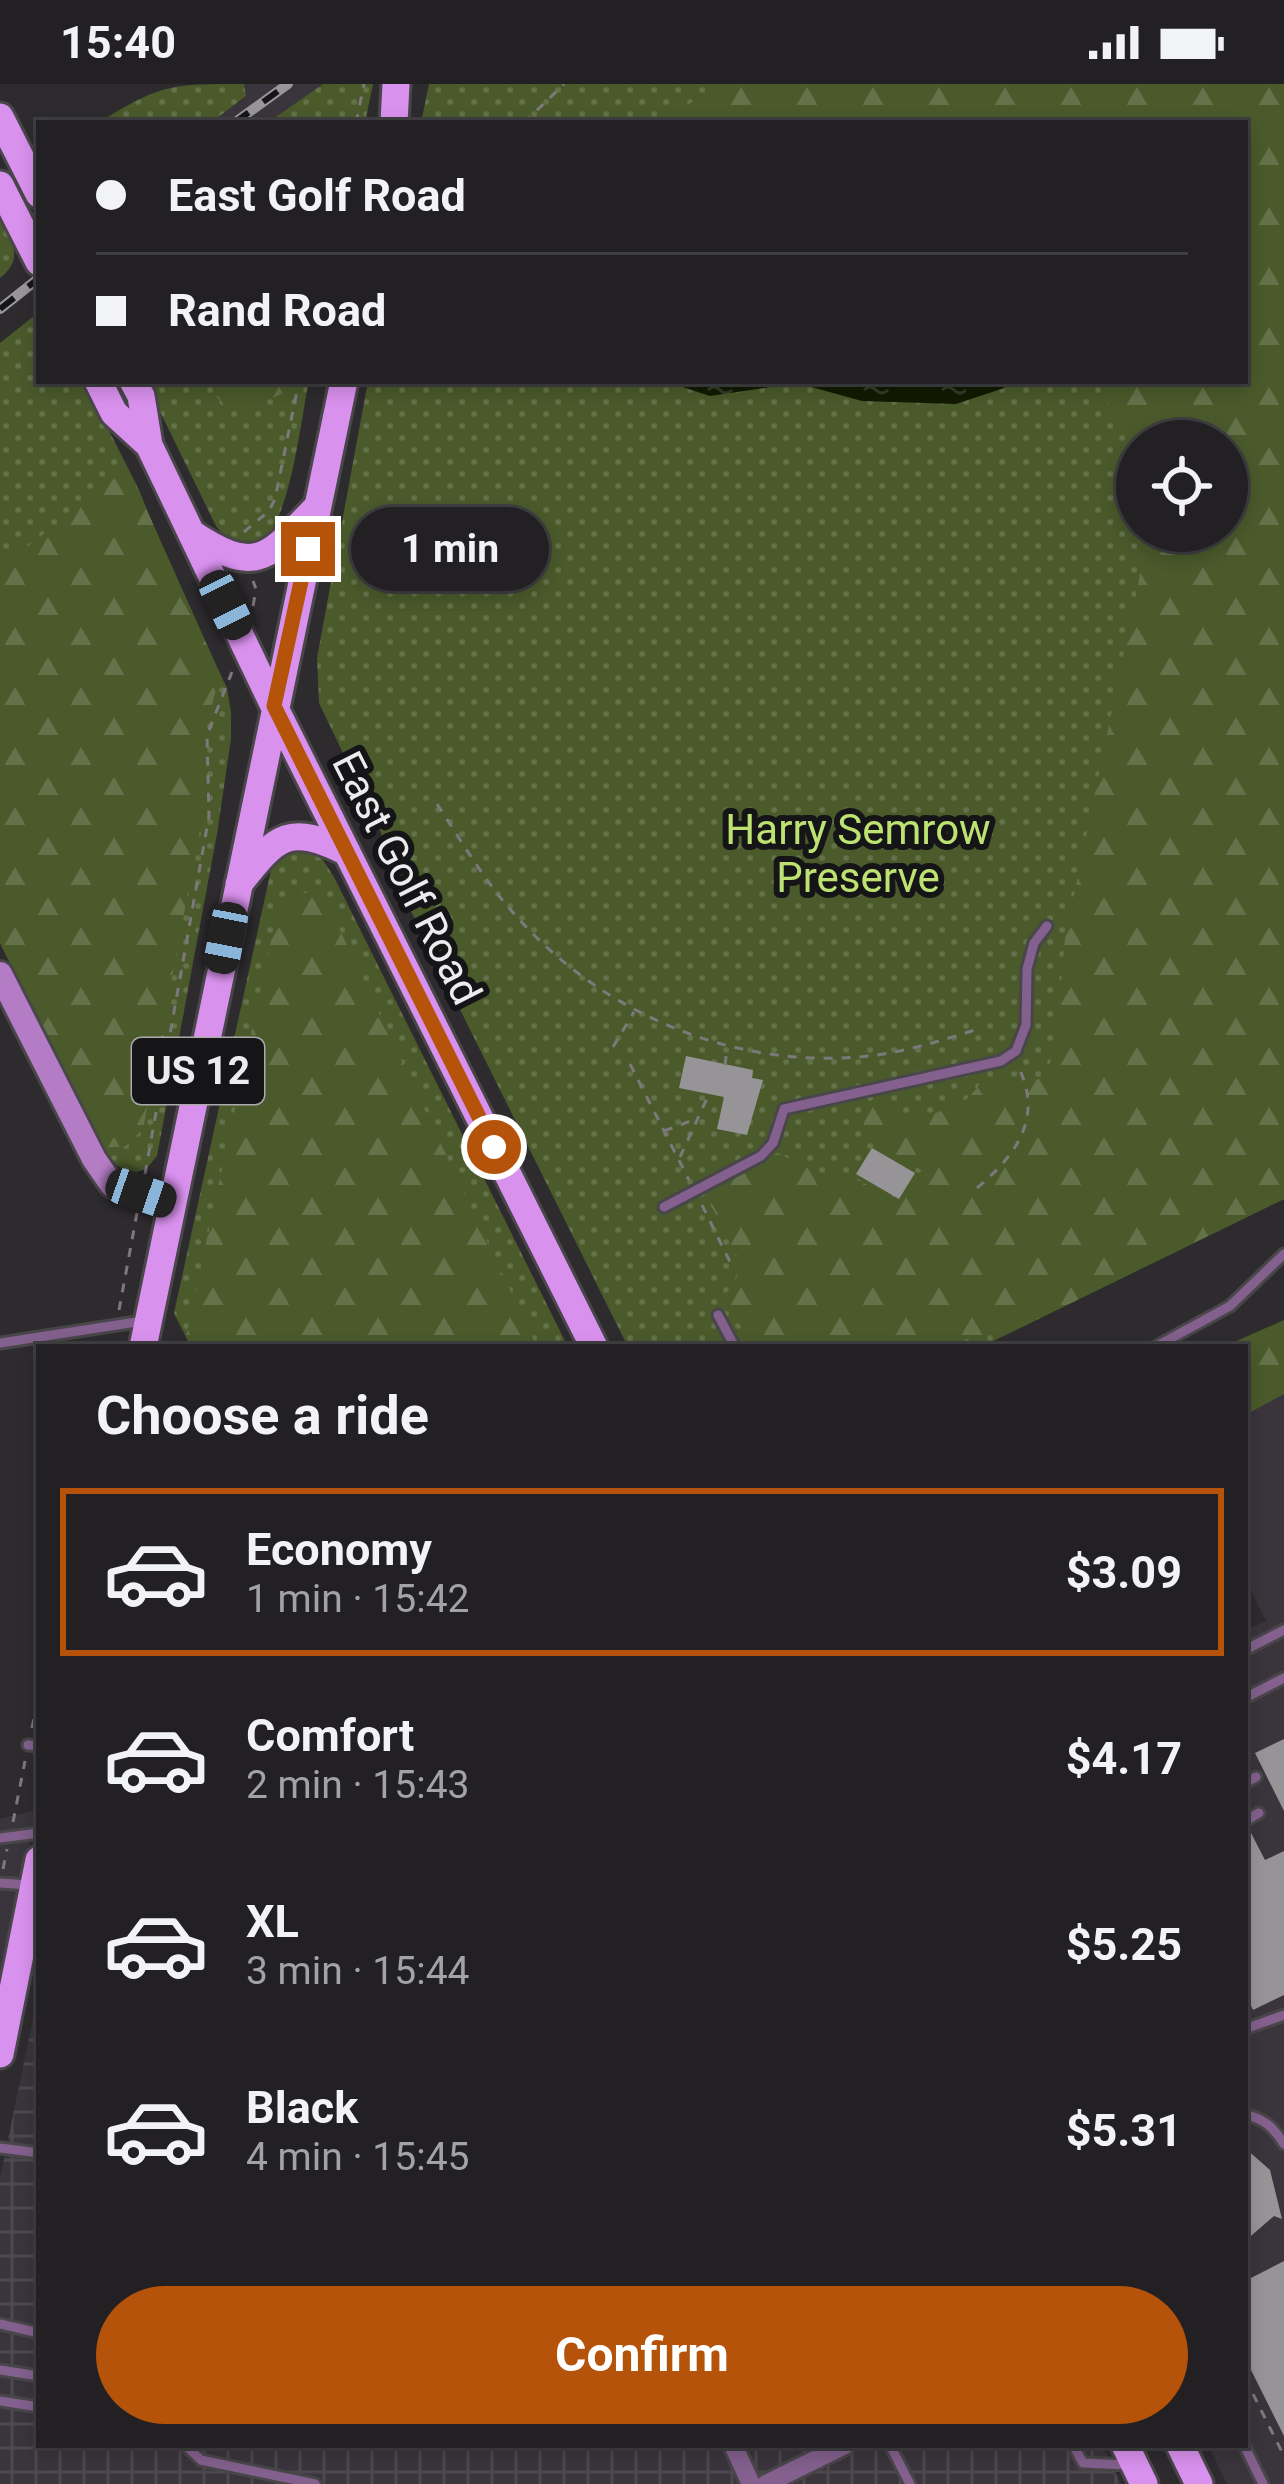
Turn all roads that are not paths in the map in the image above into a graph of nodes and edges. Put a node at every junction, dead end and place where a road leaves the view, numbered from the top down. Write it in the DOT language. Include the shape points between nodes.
graph roads {
  1 [pos="0,117"];
  2 [pos="0,184"];
  3 [pos="36,188"];
  4 [pos="36,256"];
  5 [pos="100,384"];
  6 [pos="134,384"];
  7 [pos="343,384"];
  8 [pos="148,446"];
  9 [pos="316,508"];
  10 [pos="191,533"];
  11 [pos="274,706"];
  12 [pos="347,852"];
  13 [pos="237,887"];
  14 [pos="1047,926"];
  15 [pos="0,974"];
  16 [pos="171,1204"];
  17 [pos="664,1207"];
  18 [pos="1284,1254"];
  19 [pos="718,1315"];
  20 [pos="146,1334"];
  21 [pos="0,1343"];
  22 [pos="593,1344"];
  23 [pos="733,1344"];
  24 [pos="1160,1344"];
  25 [pos="1284,1630"];
  26 [pos="1248,1646"];
  27 [pos="1284,1678"];
  28 [pos="1248,1696"];
  29 [pos="1259,1813"];
  30 [pos="1248,1819"];
  31 [pos="36,1833"];
  32 [pos="5,1837"];
  33 [pos="36,1872"];
  34 [pos="0,1883"];
  35 [pos="33,1923"];
  36 [pos="1284,2015"];
  37 [pos="1248,2028"];
  38 [pos="0,2054"];
  39 [pos="1248,2114"];
  40 [pos="1284,2144"];
  41 [pos="0,2148"];
  42 [pos="36,2152"];
  43 [pos="0,2324"];
  44 [pos="36,2332"];
  45 [pos="0,2369"];
  46 [pos="36,2375"];
  47 [pos="0,2401"];
  48 [pos="36,2407"];
  49 [pos="188,2448"];
  50 [pos="734,2448"];
  51 [pos="839,2448"];
  52 [pos="892,2448"];
  53 [pos="1075,2448"];
  54 [pos="1181,2448"];
  55 [pos="1246,2448"];
  56 [pos="1134,2465"];
  57 [pos="315,2484"];
  58 [pos="752,2484"];
  59 [pos="766,2484"];
  60 [pos="910,2484"];
  61 [pos="1199,2484"];
  62 [pos="1264,2484"];
  1 -- 3 [label="main road"];
  2 -- 4 [label="main road"];
  5 -- 8 [label="main road, East Golf Road" via="114,413"];
  6 -- 8 [label="main road, East Golf Road"];
  7 -- 9 [label="main road, US 12"];
  8 -- 10 [label="main road, East Golf Road"];
  9 -- 10 [label="main road" via="256,559 219,552"];
  9 -- 11 [label="main road, US 12"];
  10 -- 11 [label="main road, East Golf Road"];
  11 -- 12 [label="main road, East Golf Road"];
  11 -- 13 [label="main road, US 12"];
  12 -- 13 [label="main road" via="291,836 260,857"];
  12 -- 22 [label="main road, East Golf Road"];
  13 -- 16 [label="main road, US 12"];
  14 -- 17 [label="lane" via="1034,944 1026,1025 1011,1054 964,1072 784,1109 761,1156"];
  15 -- 16 [label="street" via="112,1185"];
  16 -- 20 [label="main road, US 12"];
  18 -- 24 [label="lane" via="1230,1306"];
  19 -- 23 [label="lane"];
  20 -- 21 [label="lane" via="117,1323"];
  25 -- 26 [label="lane"];
  27 -- 28 [label="lane"];
  29 -- 30 [label="lane"];
  31 -- 32 [label="lane"];
  33 -- 34 [label="lane"];
  33 -- 35 [label="main road"];
  35 -- 38 [label="main road"];
  36 -- 37 [label="lane"];
  39 -- 40 [label="lane" via="1273,2127"];
  41 -- 42 [label="lane"];
  43 -- 44 [label="lane"];
  45 -- 46 [label="lane"];
  47 -- 48 [label="lane"];
  49 -- 57 [label="lane" via="201,2460"];
  50 -- 58 [label="street"];
  51 -- 59 [label="street"];
  52 -- 60 [label="lane"];
  53 -- 56 [label="lane" via="1083,2463"];
  54 -- 61 [label="main road"];
  55 -- 62 [label="lane"];
}
